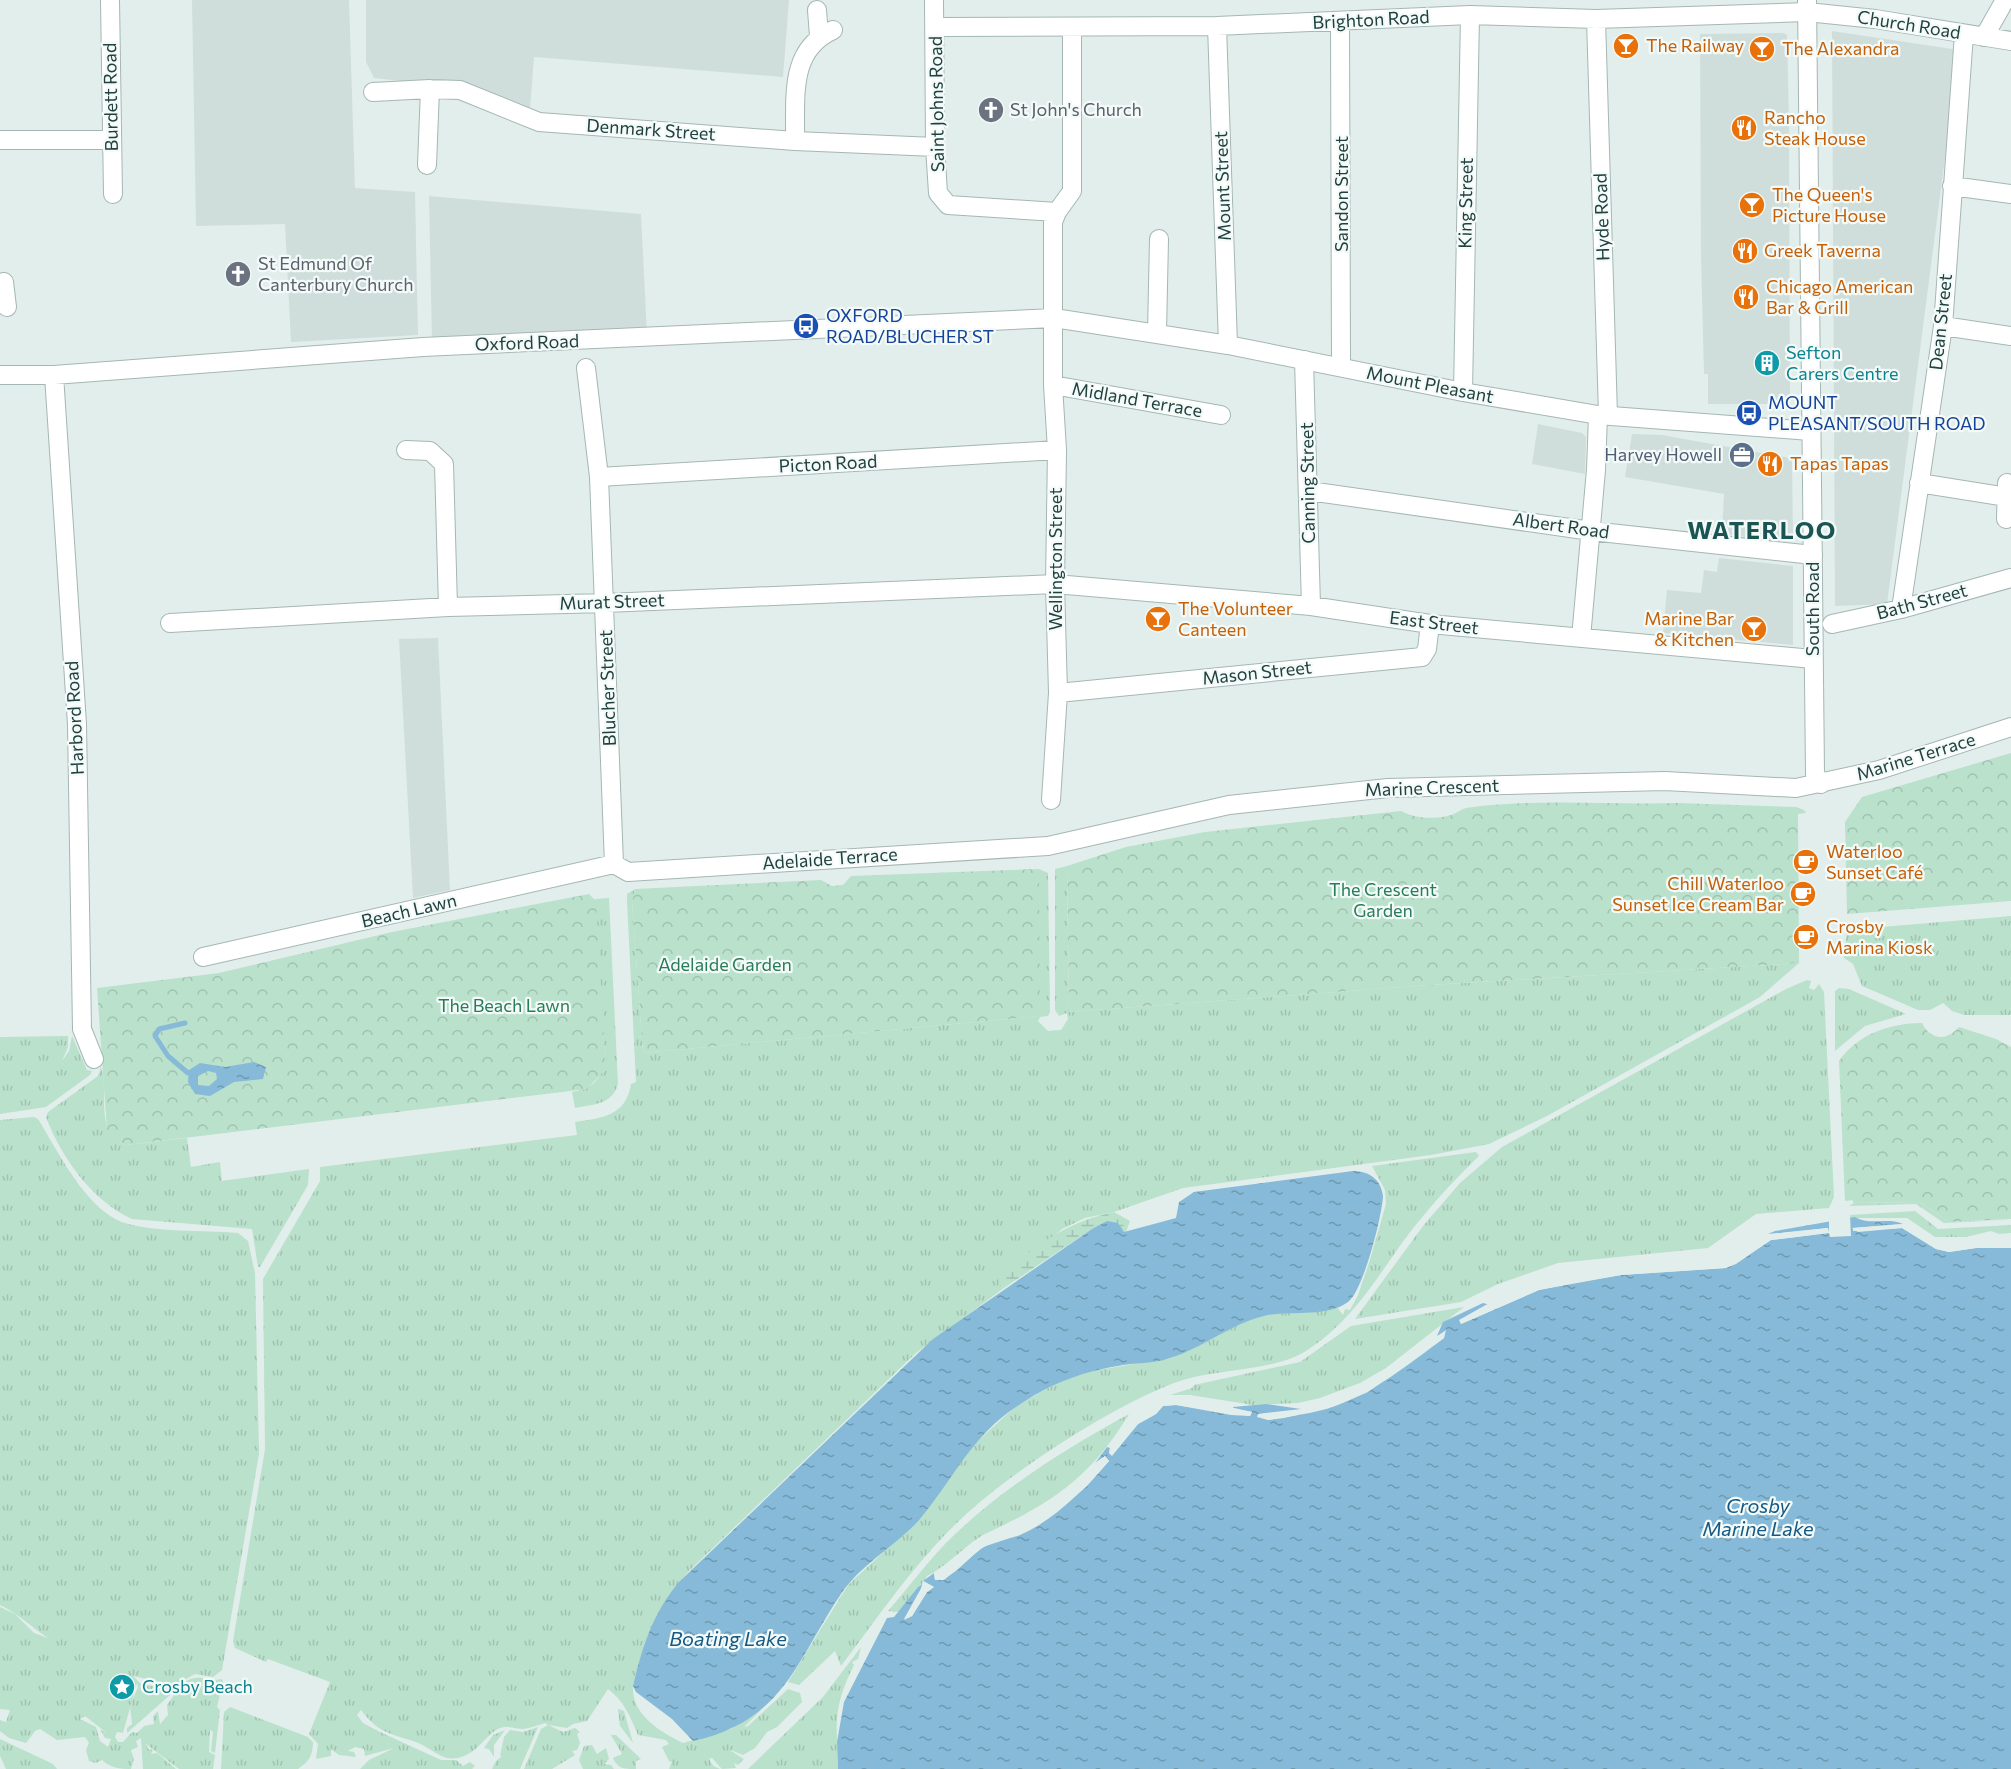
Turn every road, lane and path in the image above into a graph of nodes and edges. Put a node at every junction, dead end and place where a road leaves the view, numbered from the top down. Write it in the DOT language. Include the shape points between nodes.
graph roads {
  1 [pos="110,0"];
  2 [pos="934,0"];
  3 [pos="2005,0"];
  4 [pos="1807,6"];
  5 [pos="817,10"];
  6 [pos="1470,15"];
  7 [pos="1596,19"];
  8 [pos="1340,21"];
  9 [pos="1217,26"];
  10 [pos="936,27"];
  11 [pos="1072,28"];
  12 [pos="1964,34"];
  13 [pos="1984,37"];
  14 [pos="2011,41"];
  15 [pos="430,89"];
  16 [pos="373,92"];
  17 [pos="0,140"];
  18 [pos="111,140"];
  19 [pos="795,141"];
  20 [pos="935,147"];
  21 [pos="427,165"];
  22 [pos="1952,186"];
  23 [pos="113,194"];
  24 [pos="2011,194"];
  25 [pos="1057,212"];
  26 [pos="1159,238"];
  27 [pos="7,282"];
  28 [pos="7,307"];
  29 [pos="1053,318"];
  30 [pos="1943,326"];
  31 [pos="1157,333"];
  32 [pos="2011,336"];
  33 [pos="1228,345"];
  34 [pos="1304,360"];
  35 [pos="1341,367"];
  36 [pos="586,368"];
  37 [pos="0,375"];
  38 [pos="54,375"];
  39 [pos="1053,385"];
  40 [pos="1463,392"];
  41 [pos="1221,415"];
  42 [pos="1603,415"];
  43 [pos="1810,431"];
  44 [pos="406,450"];
  45 [pos="1057,450"];
  46 [pos="599,477"];
  47 [pos="1919,483"];
  48 [pos="1309,491"];
  49 [pos="2006,519"];
  50 [pos="1591,531"];
  51 [pos="1812,555"];
  52 [pos="2011,578"];
  53 [pos="1055,584"];
  54 [pos="606,603"];
  55 [pos="1311,606"];
  56 [pos="448,607"];
  57 [pos="1900,609"];
  58 [pos="170,623"];
  59 [pos="1430,624"];
  60 [pos="1832,624"];
  61 [pos="1581,638"];
  62 [pos="1813,659"];
  63 [pos="1058,693"];
  64 [pos="2011,727"];
  65 [pos="1821,784"];
  66 [pos="1051,800"];
  67 [pos="1048,846"];
  68 [pos="614,864"];
  69 [pos="204,957"];
  70 [pos="94,1059"];
  1 -- 18 [label="street, Burdett Road"];
  2 -- 10 [label="street, Saint Johns Road"];
  3 -- 13 [label="street"];
  4 -- 7 [label="street, Brighton Road"];
  4 -- 12 [label="street, Church Road"];
  4 -- 43 [label="street, South Road"];
  5 -- 19 [label="street" via="826,33 804,53 796,82"];
  6 -- 7 [label="street, Brighton Road"];
  6 -- 8 [label="street, Brighton Road"];
  6 -- 40 [label="street, King Street"];
  7 -- 42 [label="street, Hyde Road"];
  8 -- 9 [label="street, Brighton Road"];
  8 -- 35 [label="street, Sandon Street"];
  9 -- 11 [label="street, Brighton Road"];
  9 -- 33 [label="street, Mount Street"];
  10 -- 11 [label="street, Brighton Road"];
  10 -- 20 [label="street, Saint Johns Road"];
  11 -- 25 [label="street" via="1072,191"];
  12 -- 13 [label="street, Church Road"];
  12 -- 22 [label="street, Dean Street"];
  13 -- 14 [label="street, Church Road"];
  15 -- 16 [label="street, Denmark Street"];
  15 -- 19 [label="street, Denmark Street" via="460,90 538,122"];
  15 -- 21 [label="street"];
  17 -- 18 [label="street"];
  18 -- 23 [label="street, Burdett Road"];
  19 -- 20 [label="street, Denmark Street"];
  20 -- 25 [label="street, Saint Johns Road" via="939,193 948,205"];
  22 -- 24 [label="street"];
  22 -- 30 [label="street, Dean Street"];
  25 -- 29 [label="street" via="1053,222"];
  26 -- 31 [label="street"];
  27 -- 28 [label="street"];
  29 -- 31 [label="street, Mount Pleasant"];
  29 -- 38 [label="street, Oxford Road" via="423,347"];
  29 -- 39 [label="street, Wellington Street"];
  30 -- 32 [label="street"];
  30 -- 47 [label="street, Dean Street"];
  31 -- 33 [label="street, Mount Pleasant"];
  33 -- 34 [label="street, Mount Pleasant"];
  34 -- 35 [label="street, Mount Pleasant"];
  34 -- 48 [label="street, Canning Street"];
  35 -- 40 [label="street, Mount Pleasant"];
  36 -- 46 [label="street, Blucher Street"];
  37 -- 38 [label="street, Oxford Road"];
  38 -- 70 [label="street, Harbord Road" via="77,724 82,1029"];
  39 -- 41 [label="street, Midland Terrace"];
  39 -- 45 [label="street, Wellington Street"];
  40 -- 42 [label="street, Mount Pleasant"];
  42 -- 43 [label="street, Mount Pleasant"];
  42 -- 50 [label="street, Hyde Road"];
  43 -- 51 [label="street, South Road"];
  44 -- 56 [label="street" via="430,452 444,464 437,530"];
  45 -- 46 [label="street, Picton Road"];
  45 -- 53 [label="street, Wellington Street"];
  46 -- 54 [label="street, Blucher Street"];
  47 -- 49 [label="street" via="2007,490"];
  47 -- 57 [label="street, Dean Street"];
  48 -- 50 [label="street, Albert Road"];
  48 -- 55 [label="street, Canning Street"];
  50 -- 51 [label="street, Albert Road"];
  50 -- 61 [label="street, Hyde Road"];
  51 -- 62 [label="street, South Road"];
  52 -- 57 [label="street, Bath Street"];
  53 -- 54 [label="street, Murat Street"];
  53 -- 55 [label="street, East Street"];
  53 -- 63 [label="street, Wellington Street"];
  54 -- 56 [label="street, Murat Street"];
  54 -- 68 [label="street, Blucher Street"];
  55 -- 59 [label="street, East Street"];
  56 -- 58 [label="street, Murat Street"];
  57 -- 60 [label="street, Bath Street"];
  59 -- 61 [label="street, East Street"];
  59 -- 63 [label="street, Mason Street" via="1422,657"];
  61 -- 62 [label="street, East Street"];
  62 -- 65 [label="street, South Road" via="1815,774"];
  63 -- 66 [label="street, Wellington Street"];
  64 -- 65 [label="street, Marine Terrace" via="1879,770"];
  65 -- 67 [label="street, Marine Crescent" via="1774,788 1665,781 1389,788 1229,805"];
  67 -- 68 [label="street, Adelaide Terrace" via="628,872"];
  68 -- 69 [label="street, Beach Lawn"];
}
